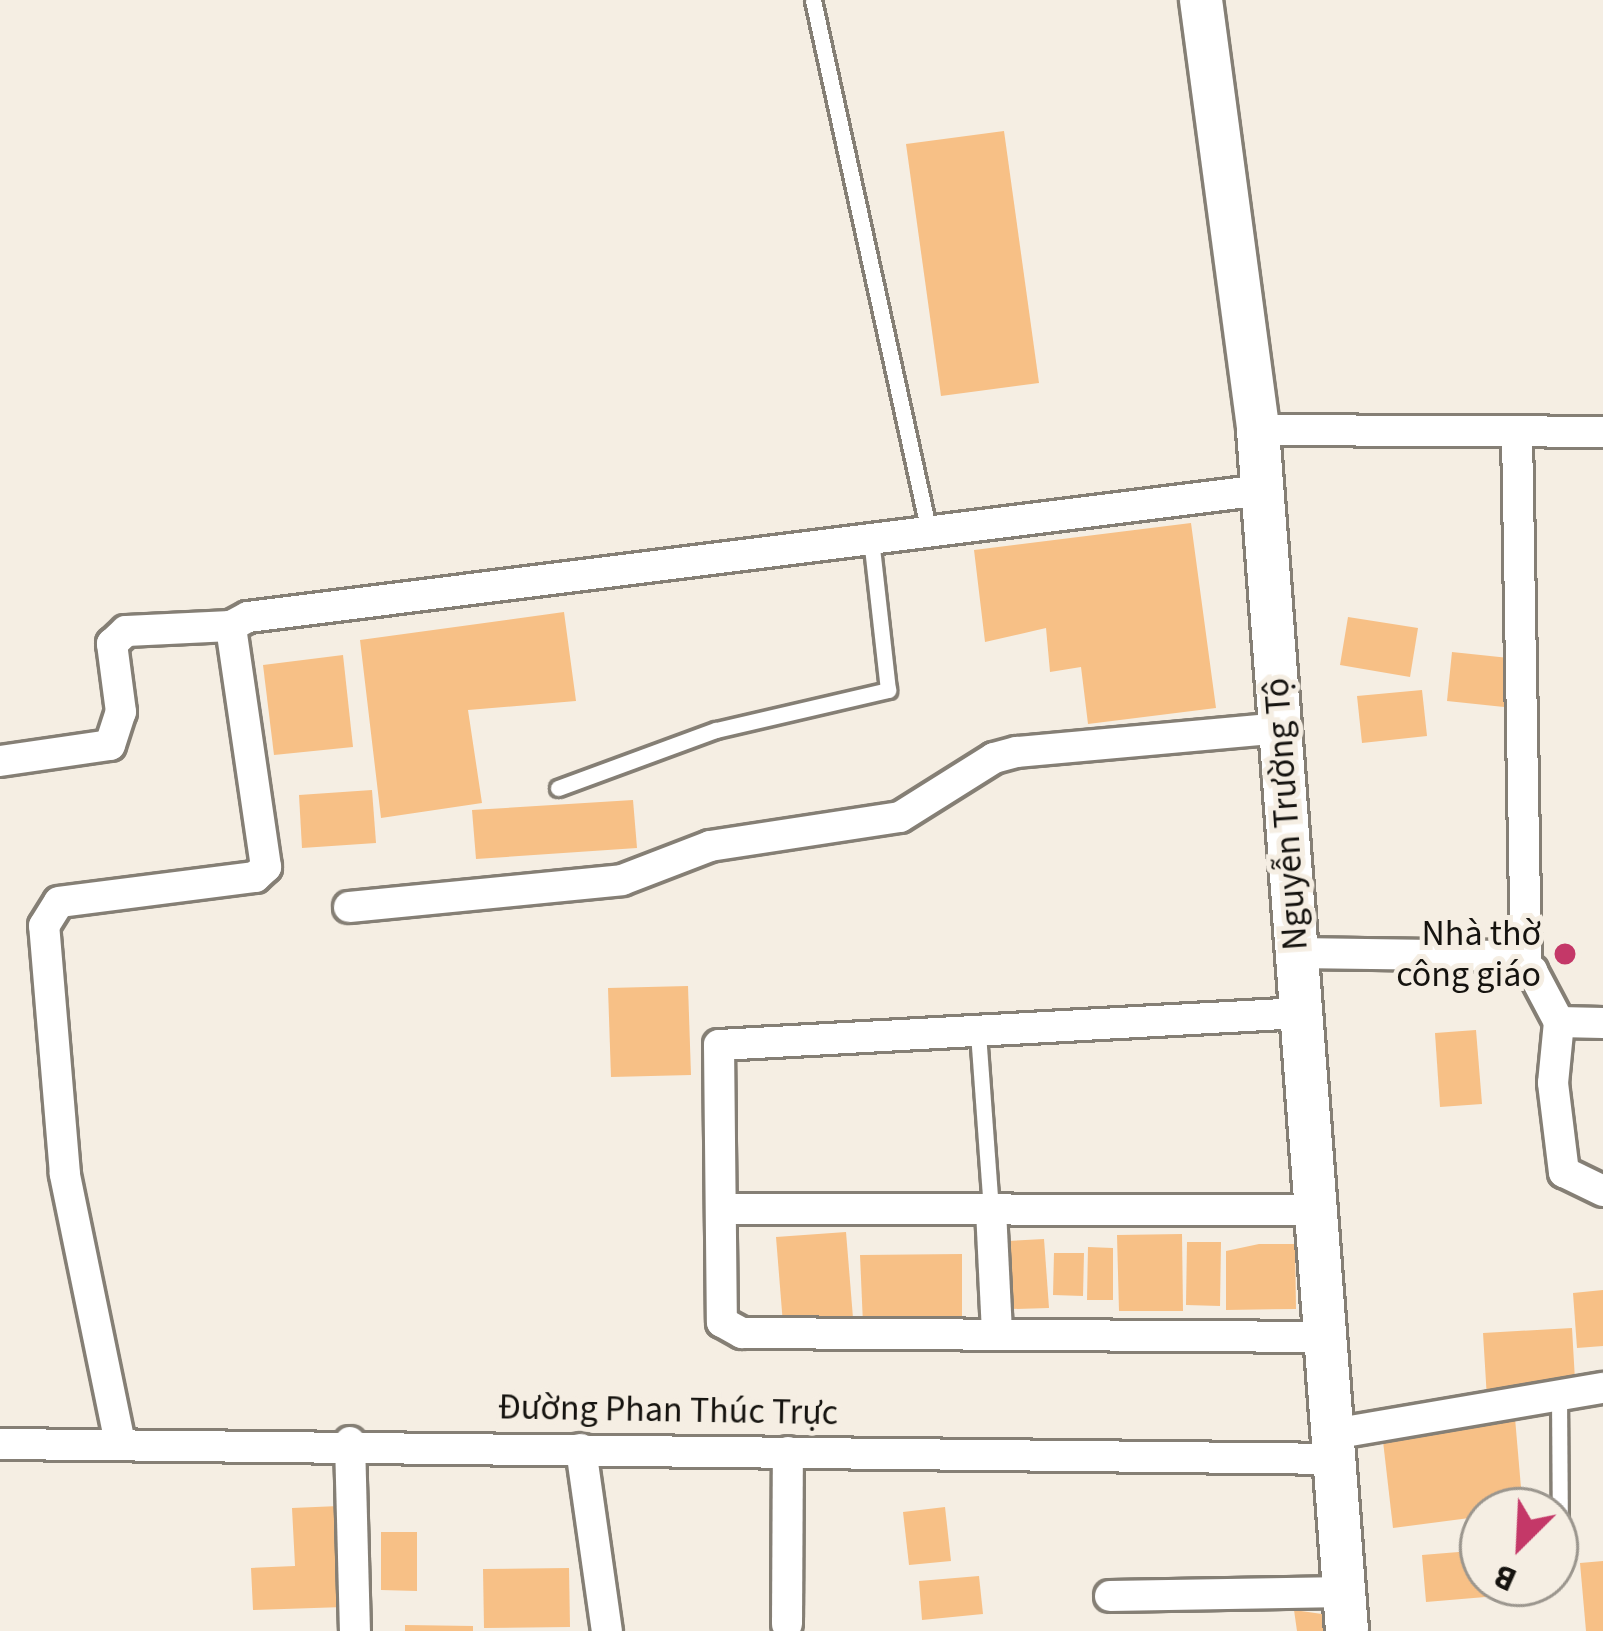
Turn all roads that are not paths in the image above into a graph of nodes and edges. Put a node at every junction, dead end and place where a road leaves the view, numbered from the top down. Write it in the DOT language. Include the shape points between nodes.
graph roads {
  1 [pos="813,0"];
  2 [pos="1201,0"];
  3 [pos="1258,430"];
  4 [pos="1603,432"];
  5 [pos="1517,433"];
  6 [pos="1262,490"];
  7 [pos="928,532"];
  8 [pos="872,538"];
  9 [pos="231,626"];
  10 [pos="1280,728"];
  11 [pos="0,761"];
  12 [pos="558,788"];
  13 [pos="349,907"];
  14 [pos="1297,953"];
  15 [pos="1526,964"];
  16 [pos="1301,1013"];
  17 [pos="1559,1022"];
  18 [pos="1603,1023"];
  19 [pos="978,1033"];
  20 [pos="1603,1191"];
  21 [pos="721,1209"];
  22 [pos="991,1210"];
  23 [pos="1316,1210"];
  24 [pos="997,1334"];
  25 [pos="1325,1337"];
  26 [pos="1603,1388"];
  27 [pos="1559,1395"];
  28 [pos="350,1442"];
  29 [pos="120,1443"];
  30 [pos="0,1444"];
  31 [pos="1334,1446"];
  32 [pos="581,1449"];
  33 [pos="788,1452"];
  34 [pos="1560,1487"];
  35 [pos="1110,1596"];
  36 [pos="1346,1612"];
  37 [pos="787,1624"];
  38 [pos="355,1631"];
  39 [pos="607,1631"];
  1 -- 7 [label="lane"];
  2 -- 3 [label="main road, Nguyễn Trường Tộ"];
  3 -- 5 [label="street"];
  3 -- 6 [label="main road, Nguyễn Trường Tộ"];
  4 -- 5 [label="street"];
  5 -- 15 [label="street"];
  6 -- 7 [label="street"];
  6 -- 10 [label="main road, Nguyễn Trường Tộ"];
  7 -- 8 [label="street"];
  8 -- 9 [label="street" via="248,616"];
  8 -- 12 [label="lane" via="888,690 716,730"];
  9 -- 11 [label="street" via="126,631 112,644 121,712 110,745"];
  9 -- 29 [label="street" via="266,867 256,877 59,902 44,926 65,1174"];
  10 -- 13 [label="street" via="1017,752 900,817 710,846 622,880"];
  10 -- 14 [label="main road, Nguyễn Trường Tộ"];
  14 -- 15 [label="street" via="1490,955"];
  14 -- 16 [label="main road, Nguyễn Trường Tộ"];
  15 -- 17 [label="street"];
  16 -- 19 [label="street"];
  16 -- 23 [label="main road, Nguyễn Trường Tộ"];
  17 -- 18 [label="street"];
  17 -- 20 [label="street" via="1553,1083 1564,1172"];
  19 -- 21 [label="street" via="719,1046"];
  19 -- 22 [label="lane"];
  21 -- 22 [label="street"];
  21 -- 24 [label="street" via="722,1322 732,1331"];
  22 -- 23 [label="street"];
  22 -- 24 [label="street"];
  23 -- 25 [label="main road, Nguyễn Trường Tộ"];
  24 -- 25 [label="street"];
  25 -- 31 [label="main road, Nguyễn Trường Tộ"];
  26 -- 27 [label="street, Đường Phan Thúc Trực"];
  27 -- 31 [label="street, Đường Phan Thúc Trực"];
  27 -- 34 [label="lane"];
  28 -- 29 [label="street, Đường Phan Thúc Trực"];
  28 -- 32 [label="street, Đường Phan Thúc Trực"];
  28 -- 38 [label="street"];
  29 -- 30 [label="street, Đường Phan Thúc Trực"];
  31 -- 33 [label="street, Đường Phan Thúc Trực"];
  31 -- 36 [label="main road, Nguyễn Trường Tộ"];
  32 -- 33 [label="street, Đường Phan Thúc Trực"];
  32 -- 39 [label="street"];
  33 -- 37 [label="street"];
  35 -- 36 [label="street"];
}
